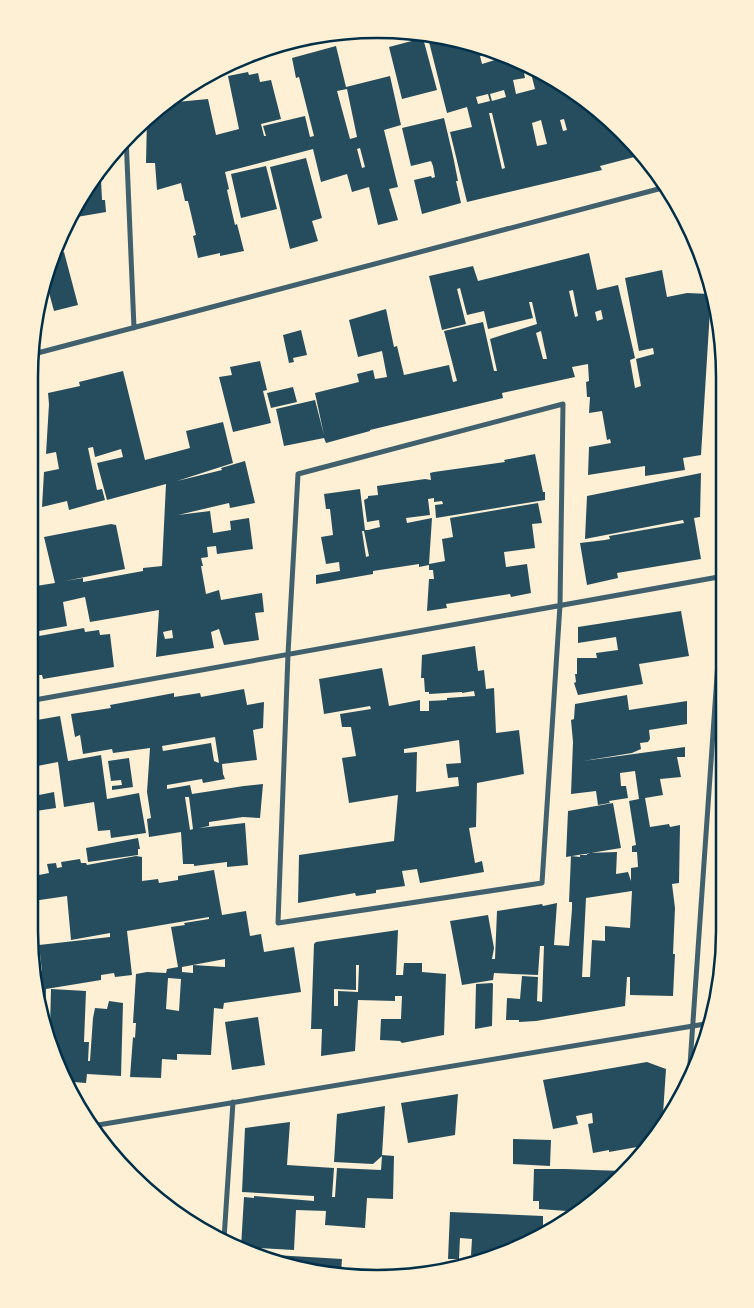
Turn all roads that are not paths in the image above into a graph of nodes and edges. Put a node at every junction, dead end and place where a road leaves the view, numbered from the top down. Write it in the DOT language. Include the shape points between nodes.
graph roads {
  1 [pos="127,148"];
  2 [pos="659,189"];
  3 [pos="134,328"];
  4 [pos="38,353"];
  5 [pos="716,577"];
  6 [pos="560,606"];
  7 [pos="288,654"];
  8 [pos="716,688"];
  9 [pos="38,699"];
  10 [pos="703,1024"];
  11 [pos="692,1026"];
  12 [pos="690,1063"];
  13 [pos="233,1102"];
  14 [pos="99,1125"];
  15 [pos="224,1234"];
  1 -- 3 [label="street"];
  2 -- 3 [label="street"];
  3 -- 4 [label="street"];
  5 -- 6 [label="street"];
  6 -- 7 [label="street"];
  6 -- 7 [label="street" via="563,404 298,474"];
  6 -- 7 [label="street" via="542,883 278,923"];
  7 -- 9 [label="street"];
  8 -- 11 [label="street"];
  10 -- 11 [label="street"];
  11 -- 12 [label="street"];
  11 -- 13 [label="street"];
  13 -- 14 [label="street"];
  13 -- 15 [label="street"];
}
